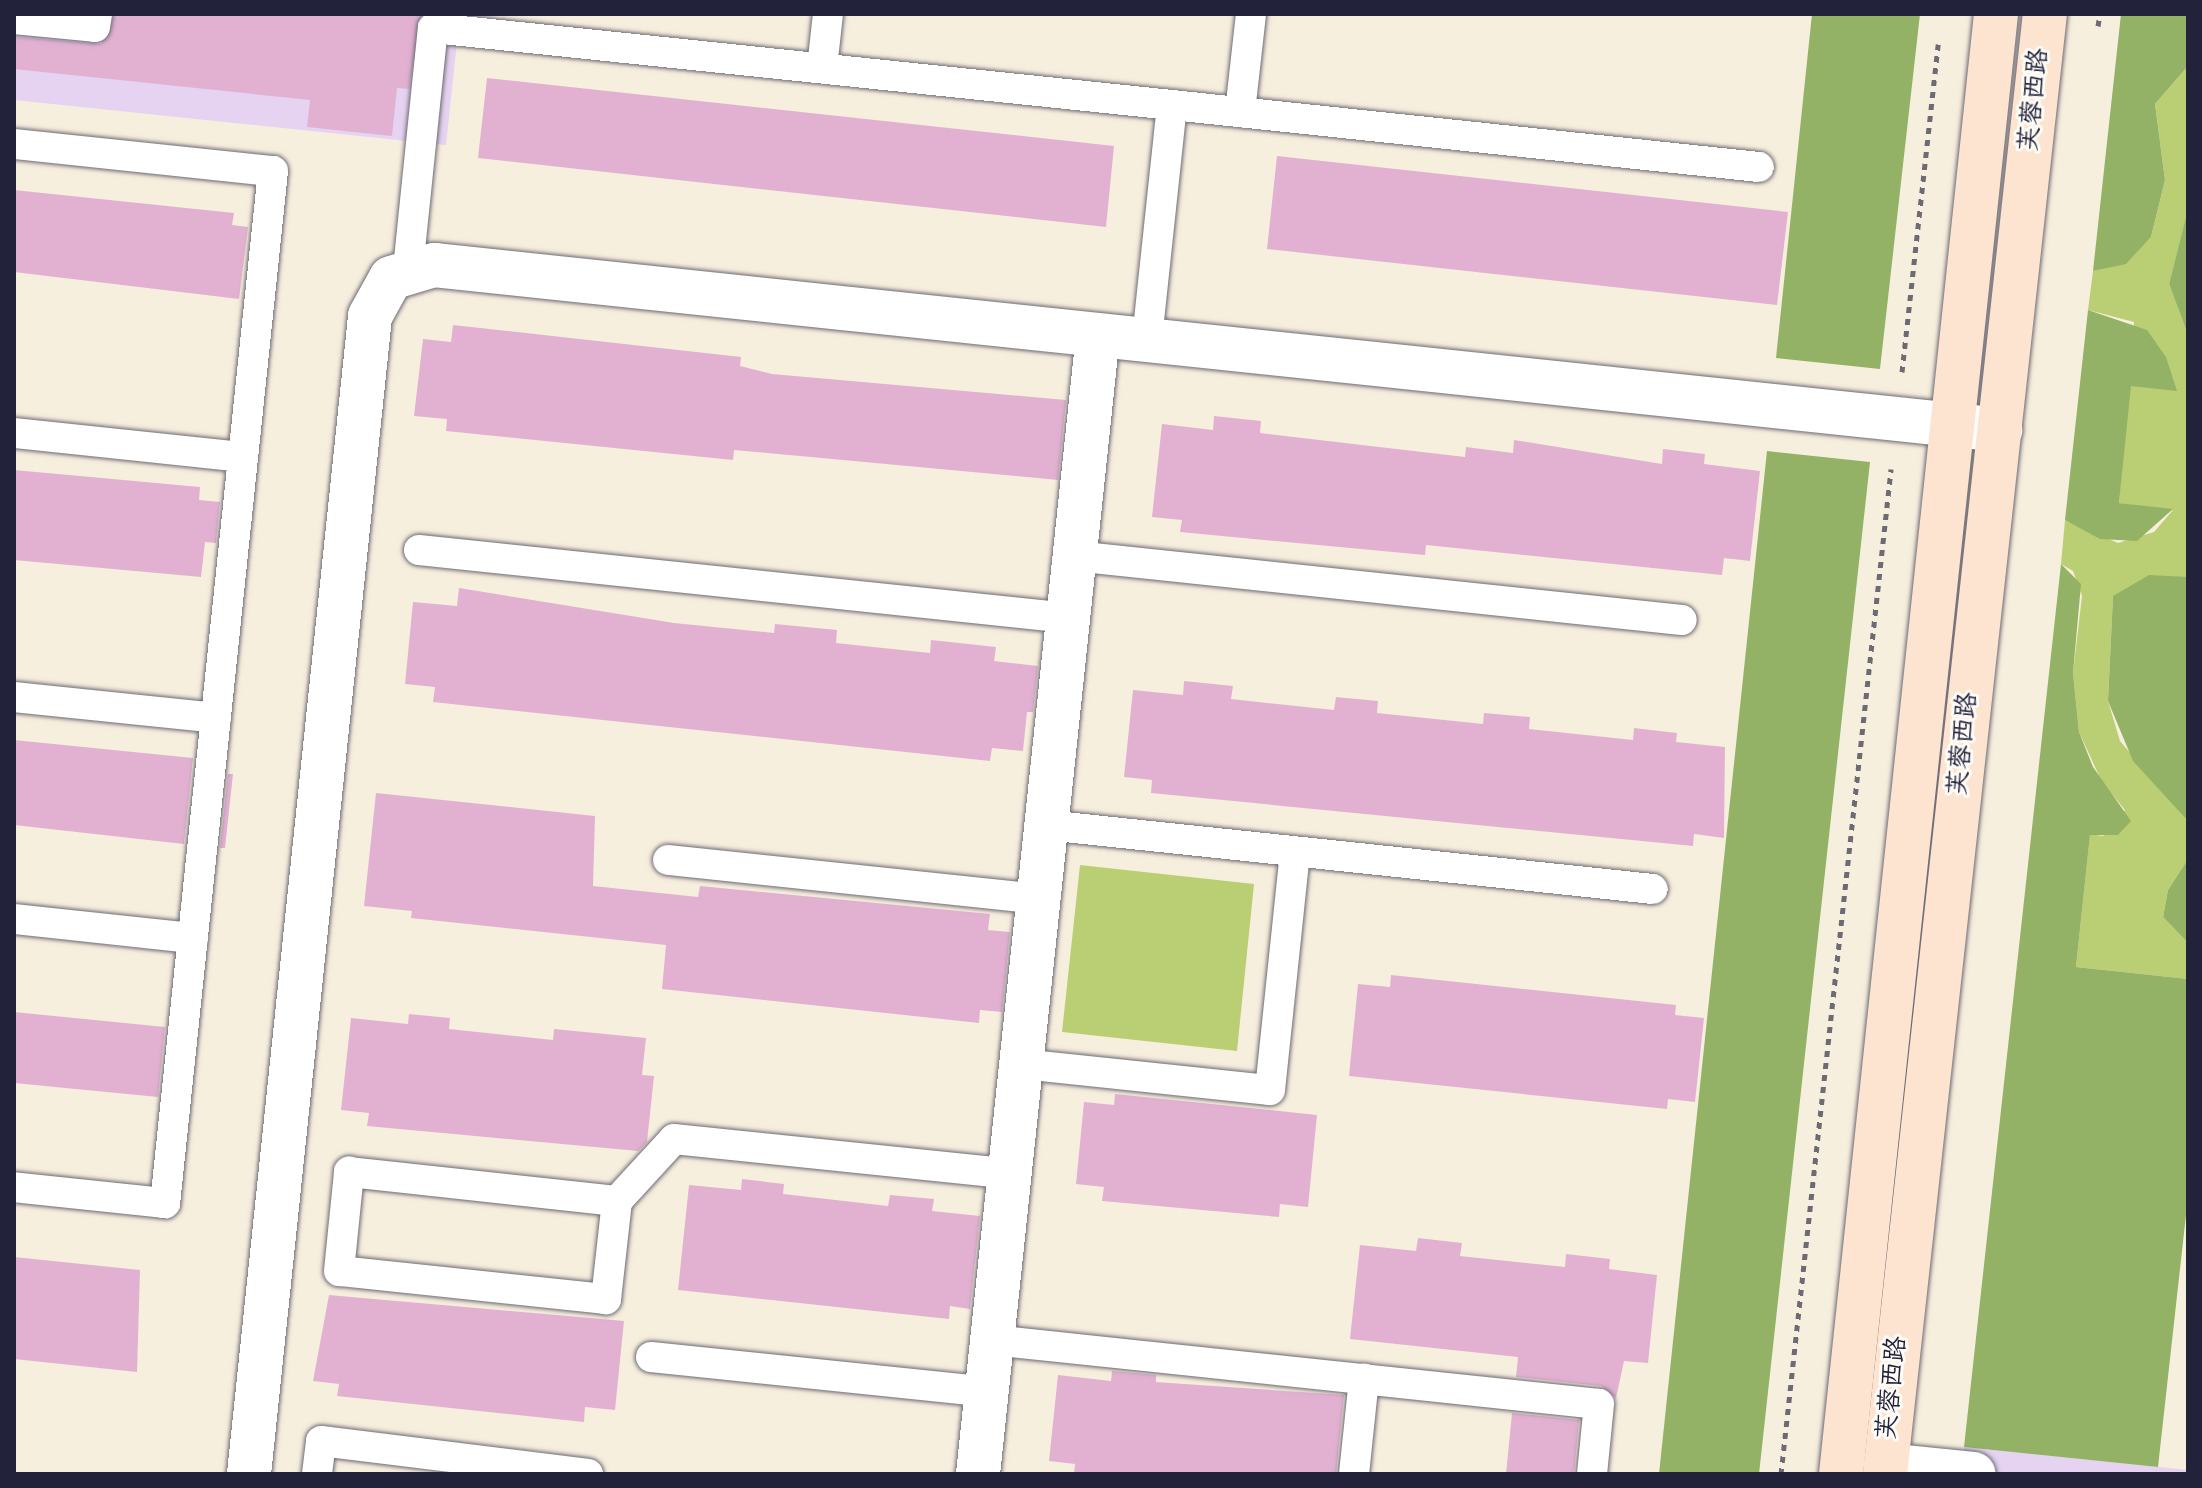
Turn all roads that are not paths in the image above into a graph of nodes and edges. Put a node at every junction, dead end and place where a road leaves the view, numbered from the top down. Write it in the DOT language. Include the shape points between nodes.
graph roads {
  1 [pos="97,14"];
  2 [pos="828,14"];
  3 [pos="1251,14"];
  4 [pos="1996,14"];
  5 [pos="2045,14"];
  6 [pos="14,19"];
  7 [pos="822,68"];
  8 [pos="1172,105"];
  9 [pos="1240,112"];
  10 [pos="14,144"];
  11 [pos="1759,167"];
  12 [pos="408,269"];
  13 [pos="1098,335"];
  14 [pos="1147,340"];
  15 [pos="1950,425"];
  16 [pos="2000,430"];
  17 [pos="14,433"];
  18 [pos="243,457"];
  19 [pos="419,550"];
  20 [pos="1074,556"];
  21 [pos="1068,618"];
  22 [pos="1682,620"];
  23 [pos="14,697"];
  24 [pos="216,718"];
  25 [pos="1046,825"];
  26 [pos="1295,852"];
  27 [pos="668,860"];
  28 [pos="1653,889"];
  29 [pos="1038,899"];
  30 [pos="14,919"];
  31 [pos="193,938"];
  32 [pos="1021,1064"];
  33 [pos="1010,1174"];
  34 [pos="14,1187"];
  35 [pos="617,1201"];
  36 [pos="992,1340"];
  37 [pos="651,1357"];
  38 [pos="1364,1379"];
  39 [pos="987,1392"];
  40 [pos="1885,1469"];
  41 [pos="249,1474"];
  42 [pos="317,1474"];
  43 [pos="588,1474"];
  44 [pos="978,1474"];
  45 [pos="1354,1474"];
  46 [pos="1592,1474"];
  47 [pos="1841,1474"];
  48 [pos="1974,1474"];
  1 -- 6 [label="lane" via="95,27"];
  2 -- 7 [label="lane"];
  3 -- 9 [label="lane"];
  4 -- 15 [label="main road, 芙蓉西路"];
  5 -- 16 [label="main road, 芙蓉西路"];
  7 -- 8 [label="lane"];
  7 -- 12 [label="lane" via="433,28"];
  8 -- 9 [label="lane"];
  8 -- 14 [label="lane"];
  9 -- 11 [label="lane"];
  10 -- 18 [label="lane" via="273,171"];
  12 -- 13 [label="street" via="434,265"];
  12 -- 41 [label="street" via="377,295 370,316"];
  13 -- 14 [label="street"];
  13 -- 20 [label="street"];
  14 -- 15 [label="street"];
  15 -- 16 [label="street"];
  15 -- 47 [label="main road, 芙蓉西路"];
  16 -- 40 [label="main road, 芙蓉西路"];
  17 -- 18 [label="lane"];
  18 -- 24 [label="lane"];
  19 -- 21 [label="lane"];
  20 -- 21 [label="street"];
  20 -- 22 [label="lane"];
  21 -- 25 [label="street"];
  23 -- 24 [label="lane"];
  24 -- 31 [label="lane"];
  25 -- 26 [label="lane"];
  25 -- 29 [label="street"];
  26 -- 28 [label="lane"];
  26 -- 32 [label="lane" via="1270,1090"];
  27 -- 29 [label="lane"];
  29 -- 32 [label="street"];
  30 -- 31 [label="lane"];
  31 -- 34 [label="lane" via="165,1203"];
  32 -- 33 [label="street"];
  33 -- 35 [label="lane" via="674,1139"];
  33 -- 36 [label="street"];
  35 -- 35 [label="lane" via="349,1172 339,1271 606,1299"];
  36 -- 38 [label="lane"];
  36 -- 39 [label="street"];
  37 -- 39 [label="lane"];
  38 -- 45 [label="lane"];
  38 -- 46 [label="lane" via="1599,1404"];
  39 -- 44 [label="street"];
  40 -- 48 [label="street"];
  42 -- 43 [label="lane" via="321,1441"];
}
